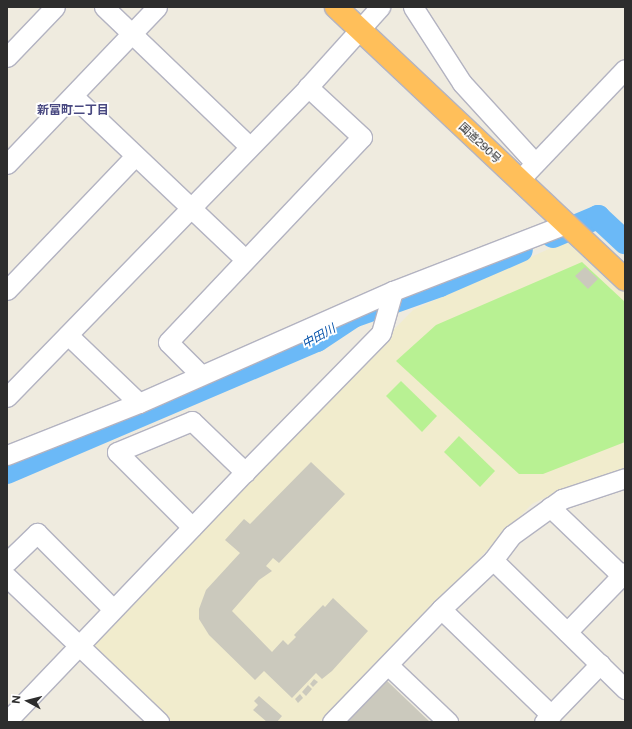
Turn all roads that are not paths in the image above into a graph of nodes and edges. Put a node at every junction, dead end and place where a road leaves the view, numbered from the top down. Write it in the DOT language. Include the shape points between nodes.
graph roads {
  1 [pos="55,7"];
  2 [pos="104,7"];
  3 [pos="157,7"];
  4 [pos="336,7"];
  5 [pos="380,7"];
  6 [pos="414,7"];
  7 [pos="361,30"];
  8 [pos="132,34"];
  9 [pos="7,57"];
  10 [pos="625,68"];
  11 [pos="308,87"];
  12 [pos="73,96"];
  13 [pos="249,146"];
  14 [pos="135,156"];
  15 [pos="536,163"];
  16 [pos="7,164"];
  17 [pos="520,181"];
  18 [pos="188,208"];
  19 [pos="574,231"];
  20 [pos="245,259"];
  21 [pos="625,279"];
  22 [pos="7,290"];
  23 [pos="393,291"];
  24 [pos="68,335"];
  25 [pos="200,374"];
  26 [pos="7,397"];
  27 [pos="139,403"];
  28 [pos="7,455"];
  29 [pos="245,472"];
  30 [pos="625,478"];
  31 [pos="550,507"];
  32 [pos="192,527"];
  33 [pos="493,560"];
  34 [pos="7,562"];
  35 [pos="623,574"];
  36 [pos="7,577"];
  37 [pos="113,609"];
  38 [pos="441,609"];
  39 [pos="567,632"];
  40 [pos="78,645"];
  41 [pos="600,664"];
  42 [pos="388,665"];
  43 [pos="625,689"];
  44 [pos="547,718"];
  45 [pos="9,721"];
  46 [pos="159,722"];
  47 [pos="332,722"];
  48 [pos="448,722"];
  1 -- 9 [label="street"];
  2 -- 8 [label="street"];
  3 -- 8 [label="street"];
  4 -- 7 [label="highway, 国道290号"];
  5 -- 7 [label="street"];
  6 -- 15 [label="street" via="462,83"];
  7 -- 11 [label="street"];
  7 -- 17 [label="highway, 国道290号"];
  8 -- 12 [label="street"];
  8 -- 13 [label="street"];
  10 -- 15 [label="street"];
  11 -- 13 [label="street"];
  11 -- 20 [label="street" via="362,137"];
  12 -- 14 [label="street"];
  12 -- 16 [label="street"];
  13 -- 18 [label="street"];
  14 -- 18 [label="street"];
  14 -- 22 [label="street"];
  15 -- 17 [label="street"];
  17 -- 19 [label="highway, 国道290号"];
  18 -- 20 [label="street"];
  18 -- 24 [label="street"];
  19 -- 21 [label="highway, 国道290号"];
  19 -- 23 [label="street"];
  20 -- 25 [label="street" via="168,342"];
  23 -- 25 [label="street"];
  23 -- 29 [label="street" via="381,333"];
  24 -- 26 [label="street"];
  24 -- 27 [label="street"];
  25 -- 27 [label="street"];
  27 -- 28 [label="street"];
  29 -- 32 [label="street"];
  29 -- 32 [label="street" via="192,421 117,452"];
  30 -- 31 [label="street" via="562,499"];
  31 -- 33 [label="street" via="512,534"];
  31 -- 35 [label="street"];
  32 -- 37 [label="street"];
  33 -- 38 [label="street"];
  33 -- 39 [label="street"];
  34 -- 37 [label="street" via="37,533"];
  35 -- 39 [label="street"];
  36 -- 40 [label="street"];
  37 -- 40 [label="street"];
  38 -- 42 [label="street"];
  38 -- 44 [label="street"];
  39 -- 41 [label="street"];
  40 -- 45 [label="street"];
  40 -- 46 [label="street"];
  41 -- 43 [label="street"];
  41 -- 44 [label="street"];
  42 -- 47 [label="street"];
  42 -- 48 [label="street"];
}
